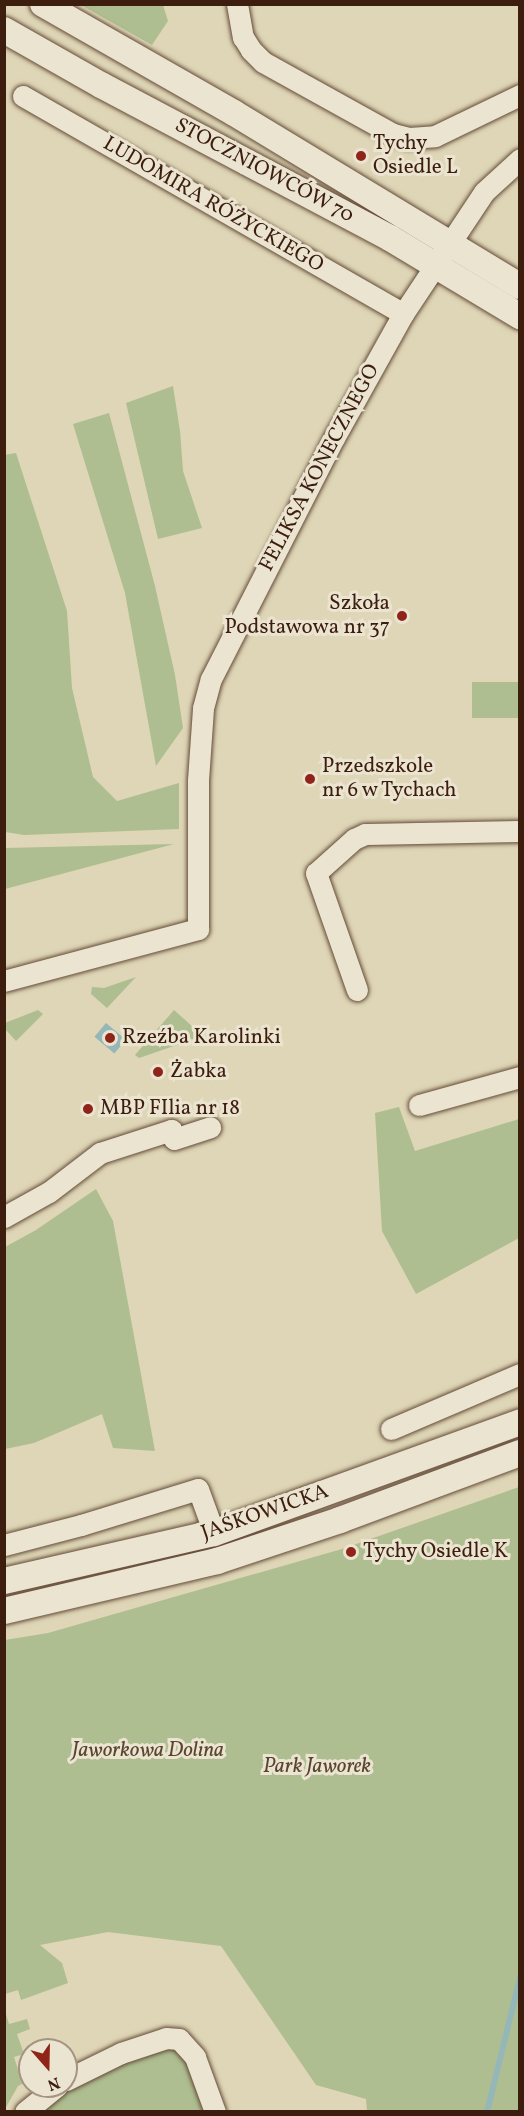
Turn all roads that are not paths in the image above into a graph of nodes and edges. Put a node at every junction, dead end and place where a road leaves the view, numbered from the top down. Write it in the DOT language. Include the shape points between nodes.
graph roads {
  1 [pos="43,4"];
  2 [pos="237,4"];
  3 [pos="4,30"];
  4 [pos="519,95"];
  5 [pos="23,96"];
  6 [pos="519,159"];
  7 [pos="443,255"];
  8 [pos="519,286"];
  9 [pos="403,314"];
  10 [pos="519,316"];
  11 [pos="519,831"];
  12 [pos="4,981"];
  13 [pos="357,990"];
  14 [pos="519,1077"];
  15 [pos="419,1105"];
  16 [pos="210,1127"];
  17 [pos="4,1217"];
  18 [pos="519,1374"];
  19 [pos="519,1422"];
  20 [pos="391,1429"];
  21 [pos="519,1453"];
  22 [pos="214,1533"];
  23 [pos="4,1545"];
  24 [pos="223,1559"];
  25 [pos="4,1581"];
  26 [pos="4,1611"];
  27 [pos="78,2074"];
  28 [pos="39,2098"];
  29 [pos="25,2112"];
  30 [pos="215,2112"];
  1 -- 7 [label="street, STOCZNIOWCÓW 70" via="234,113"];
  2 -- 4 [label="street" via="243,37 263,62 393,134 409,138 435,136"];
  3 -- 7 [label="street, STOCZNIOWCÓW 70"];
  5 -- 9 [label="street, LUDOMIRA RÓŻYCKIEGO"];
  6 -- 7 [label="street, FELIKSA KONECZNEGO" via="484,192"];
  7 -- 8 [label="street, STOCZNIOWCÓW 70"];
  7 -- 9 [label="street, FELIKSA KONECZNEGO"];
  7 -- 10 [label="street, STOCZNIOWCÓW 70"];
  9 -- 12 [label="street, FELIKSA KONECZNEGO" via="334,438 211,679 203,708 198,780 198,929"];
  11 -- 13 [label="street" via="365,834 316,873"];
  14 -- 15 [label="street"];
  16 -- 17 [label="street" via="174,1139 171,1130 100,1153 49,1192"];
  18 -- 20 [label="street"];
  19 -- 22 [label="street, JAŚKOWICKA"];
  21 -- 24 [label="street, JAŚKOWICKA"];
  22 -- 23 [label="street" via="198,1489"];
  22 -- 24 [label="street"];
  22 -- 25 [label="street, JAŚKOWICKA"];
  24 -- 26 [label="street, JAŚKOWICKA"];
  27 -- 30 [label="street" via="122,2053 166,2038 179,2039 195,2057"];
  28 -- 29 [label="street"];
}
